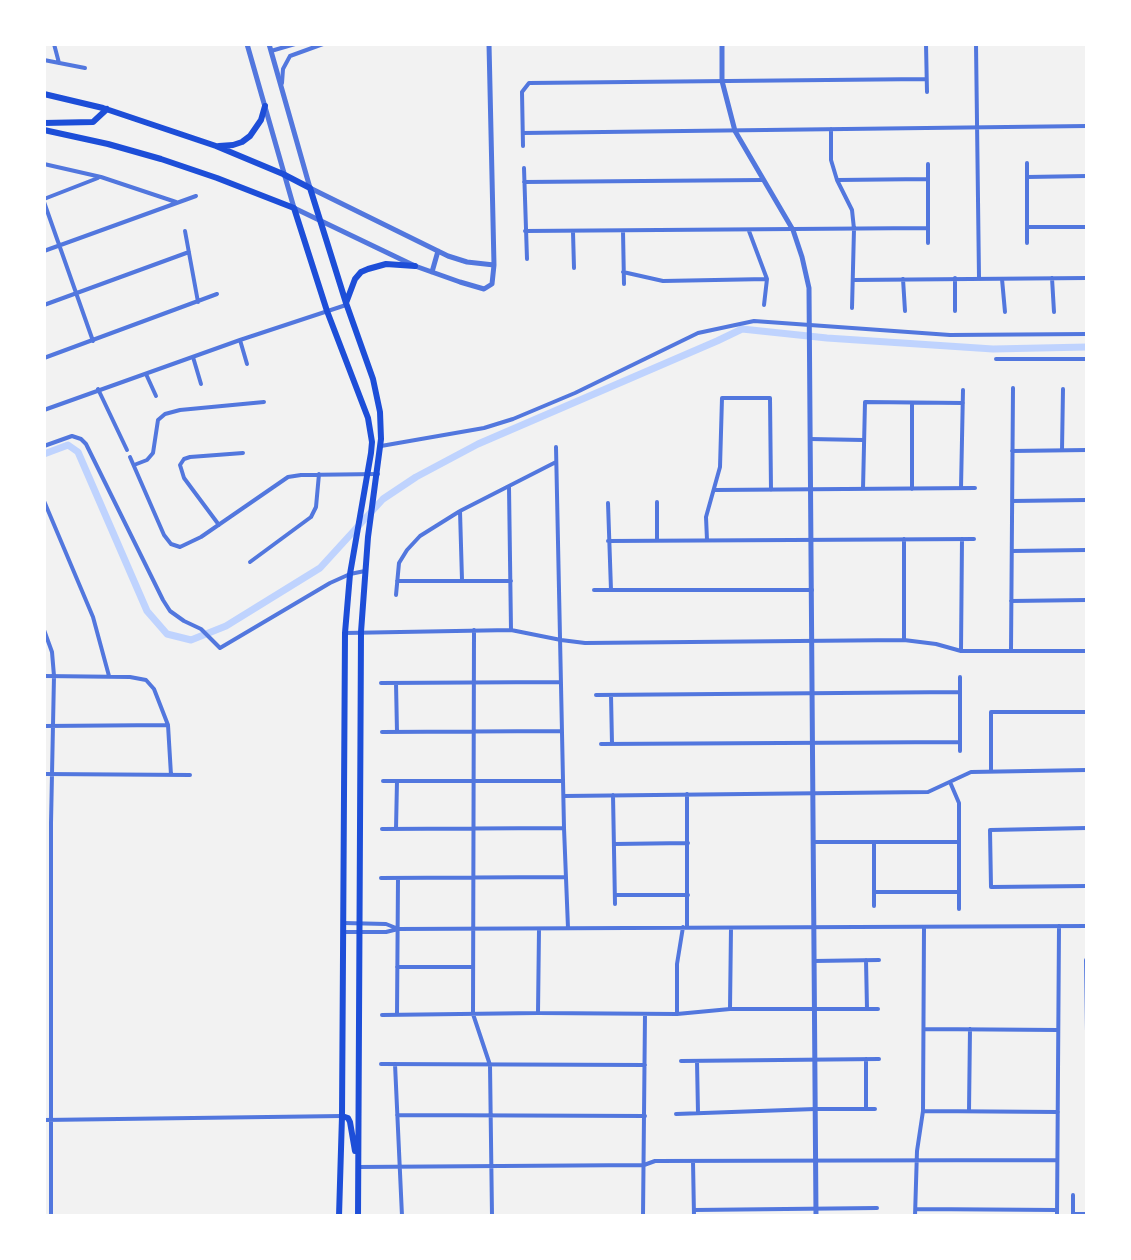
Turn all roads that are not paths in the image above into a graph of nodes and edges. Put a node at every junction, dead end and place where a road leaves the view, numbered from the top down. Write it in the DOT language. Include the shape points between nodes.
graph roads {
  1 [pos="54,44"];
  2 [pos="247,44"];
  3 [pos="295,44"];
  4 [pos="323,44"];
  5 [pos="489,44"];
  6 [pos="722,44"];
  7 [pos="926,44"];
  8 [pos="976,44"];
  9 [pos="270,47"];
  10 [pos="44,60"];
  11 [pos="59,63"];
  12 [pos="85,68"];
  13 [pos="926,79"];
  14 [pos="722,81"];
  15 [pos="282,90"];
  16 [pos="927,92"];
  17 [pos="44,94"];
  18 [pos="265,106"];
  19 [pos="107,109"];
  20 [pos="44,123"];
  21 [pos="1087,126"];
  22 [pos="977,127"];
  23 [pos="831,129"];
  24 [pos="44,130"];
  25 [pos="735,131"];
  26 [pos="523,133"];
  27 [pos="216,146"];
  28 [pos="523,146"];
  29 [pos="1027,163"];
  30 [pos="44,164"];
  31 [pos="928,164"];
  32 [pos="524,168"];
  33 [pos="283,174"];
  34 [pos="1087,176"];
  35 [pos="101,177"];
  36 [pos="1027,177"];
  37 [pos="928,179"];
  38 [pos="762,180"];
  39 [pos="837,180"];
  40 [pos="524,182"];
  41 [pos="310,188"];
  42 [pos="196,196"];
  43 [pos="44,200"];
  44 [pos="178,202"];
  45 [pos="294,208"];
  46 [pos="319,221"];
  47 [pos="1027,227"];
  48 [pos="1087,227"];
  49 [pos="927,228"];
  50 [pos="854,229"];
  51 [pos="749,230"];
  52 [pos="793,230"];
  53 [pos="185,231"];
  54 [pos="525,231"];
  55 [pos="623,231"];
  56 [pos="573,232"];
  57 [pos="928,243"];
  58 [pos="1027,243"];
  59 [pos="59,246"];
  60 [pos="44,251"];
  61 [pos="438,251"];
  62 [pos="189,252"];
  63 [pos="527,259"];
  64 [pos="494,265"];
  65 [pos="415,266"];
  66 [pos="574,268"];
  67 [pos="432,272"];
  68 [pos="623,272"];
  69 [pos="979,277"];
  70 [pos="955,278"];
  71 [pos="1002,278"];
  72 [pos="1052,278"];
  73 [pos="1087,278"];
  74 [pos="767,279"];
  75 [pos="903,279"];
  76 [pos="853,280"];
  77 [pos="624,284"];
  78 [pos="76,293"];
  79 [pos="217,294"];
  80 [pos="198,302"];
  81 [pos="346,304"];
  82 [pos="44,305"];
  83 [pos="764,305"];
  84 [pos="852,308"];
  85 [pos="327,311"];
  86 [pos="905,311"];
  87 [pos="955,311"];
  88 [pos="1005,312"];
  89 [pos="1054,312"];
  90 [pos="810,326"];
  91 [pos="1087,334"];
  92 [pos="240,340"];
  93 [pos="93,341"];
  94 [pos="193,357"];
  95 [pos="44,358"];
  96 [pos="996,359"];
  97 [pos="1087,359"];
  98 [pos="247,364"];
  99 [pos="146,374"];
  100 [pos="201,384"];
  101 [pos="1013,388"];
  102 [pos="98,389"];
  103 [pos="1063,389"];
  104 [pos="963,390"];
  105 [pos="156,396"];
  106 [pos="264,402"];
  107 [pos="912,403"];
  108 [pos="963,403"];
  109 [pos="44,410"];
  110 [pos="810,439"];
  111 [pos="863,440"];
  112 [pos="44,446"];
  113 [pos="381,446"];
  114 [pos="556,447"];
  115 [pos="127,450"];
  116 [pos="1062,450"];
  117 [pos="1087,450"];
  118 [pos="1012,451"];
  119 [pos="243,453"];
  120 [pos="130,457"];
  121 [pos="556,462"];
  122 [pos="134,465"];
  123 [pos="319,474"];
  124 [pos="368,474"];
  125 [pos="378,474"];
  126 [pos="509,487"];
  127 [pos="961,488"];
  128 [pos="975,488"];
  129 [pos="811,489"];
  130 [pos="863,489"];
  131 [pos="912,489"];
  132 [pos="715,490"];
  133 [pos="771,490"];
  134 [pos="1087,500"];
  135 [pos="44,501"];
  136 [pos="1012,501"];
  137 [pos="657,502"];
  138 [pos="608,503"];
  139 [pos="45,511"];
  140 [pos="460,511"];
  141 [pos="219,525"];
  142 [pos="904,539"];
  143 [pos="962,539"];
  144 [pos="974,539"];
  145 [pos="657,540"];
  146 [pos="707,540"];
  147 [pos="811,540"];
  148 [pos="608,541"];
  149 [pos="1087,550"];
  150 [pos="1012,551"];
  151 [pos="250,562"];
  152 [pos="365,571"];
  153 [pos="350,574"];
  154 [pos="462,580"];
  155 [pos="397,581"];
  156 [pos="511,581"];
  157 [pos="594,590"];
  158 [pos="611,590"];
  159 [pos="812,590"];
  160 [pos="396,595"];
  161 [pos="1087,600"];
  162 [pos="1011,601"];
  163 [pos="44,630"];
  164 [pos="474,630"];
  165 [pos="511,630"];
  166 [pos="361,632"];
  167 [pos="345,633"];
  168 [pos="561,640"];
  169 [pos="904,640"];
  170 [pos="811,641"];
  171 [pos="961,651"];
  172 [pos="1011,651"];
  173 [pos="1087,651"];
  174 [pos="44,676"];
  175 [pos="54,676"];
  176 [pos="109,676"];
  177 [pos="960,677"];
  178 [pos="561,682"];
  179 [pos="381,683"];
  180 [pos="396,683"];
  181 [pos="474,683"];
  182 [pos="960,692"];
  183 [pos="812,693"];
  184 [pos="596,695"];
  185 [pos="611,695"];
  186 [pos="1087,712"];
  187 [pos="168,725"];
  188 [pos="44,726"];
  189 [pos="53,726"];
  190 [pos="474,731"];
  191 [pos="562,731"];
  192 [pos="382,732"];
  193 [pos="397,732"];
  194 [pos="960,742"];
  195 [pos="812,743"];
  196 [pos="601,744"];
  197 [pos="612,744"];
  198 [pos="960,751"];
  199 [pos="991,770"];
  200 [pos="1087,770"];
  201 [pos="44,774"];
  202 [pos="52,774"];
  203 [pos="171,775"];
  204 [pos="190,775"];
  205 [pos="473,780"];
  206 [pos="383,781"];
  207 [pos="397,781"];
  208 [pos="563,781"];
  209 [pos="950,782"];
  210 [pos="687,794"];
  211 [pos="812,794"];
  212 [pos="613,795"];
  213 [pos="564,796"];
  214 [pos="44,823"];
  215 [pos="51,823"];
  216 [pos="473,828"];
  217 [pos="564,828"];
  218 [pos="1087,828"];
  219 [pos="382,829"];
  220 [pos="396,829"];
  221 [pos="812,842"];
  222 [pos="874,842"];
  223 [pos="959,842"];
  224 [pos="688,843"];
  225 [pos="614,844"];
  226 [pos="44,872"];
  227 [pos="51,872"];
  228 [pos="565,877"];
  229 [pos="381,878"];
  230 [pos="398,878"];
  231 [pos="473,878"];
  232 [pos="1087,886"];
  233 [pos="874,892"];
  234 [pos="959,892"];
  235 [pos="615,895"];
  236 [pos="688,895"];
  237 [pos="615,904"];
  238 [pos="874,906"];
  239 [pos="959,909"];
  240 [pos="44,922"];
  241 [pos="51,922"];
  242 [pos="344,923"];
  243 [pos="361,923"];
  244 [pos="924,926"];
  245 [pos="1059,926"];
  246 [pos="1087,926"];
  247 [pos="685,927"];
  248 [pos="568,928"];
  249 [pos="731,928"];
  250 [pos="814,928"];
  251 [pos="398,929"];
  252 [pos="473,929"];
  253 [pos="539,929"];
  254 [pos="344,932"];
  255 [pos="361,932"];
  256 [pos="866,960"];
  257 [pos="879,960"];
  258 [pos="1086,960"];
  259 [pos="814,961"];
  260 [pos="397,967"];
  261 [pos="472,967"];
  262 [pos="44,970"];
  263 [pos="52,970"];
  264 [pos="730,1009"];
  265 [pos="815,1009"];
  266 [pos="867,1009"];
  267 [pos="878,1009"];
  268 [pos="538,1013"];
  269 [pos="473,1014"];
  270 [pos="645,1014"];
  271 [pos="677,1014"];
  272 [pos="382,1015"];
  273 [pos="397,1015"];
  274 [pos="44,1019"];
  275 [pos="51,1019"];
  276 [pos="924,1029"];
  277 [pos="970,1029"];
  278 [pos="1058,1030"];
  279 [pos="1087,1032"];
  280 [pos="866,1059"];
  281 [pos="879,1059"];
  282 [pos="815,1060"];
  283 [pos="681,1061"];
  284 [pos="697,1061"];
  285 [pos="381,1064"];
  286 [pos="395,1064"];
  287 [pos="490,1065"];
  288 [pos="645,1065"];
  289 [pos="44,1068"];
  290 [pos="51,1068"];
  291 [pos="815,1109"];
  292 [pos="866,1109"];
  293 [pos="875,1109"];
  294 [pos="923,1111"];
  295 [pos="969,1111"];
  296 [pos="1058,1112"];
  297 [pos="698,1113"];
  298 [pos="676,1114"];
  299 [pos="397,1115"];
  300 [pos="492,1115"];
  301 [pos="342,1116"];
  302 [pos="645,1116"];
  303 [pos="44,1120"];
  304 [pos="51,1120"];
  305 [pos="916,1159"];
  306 [pos="815,1160"];
  307 [pos="1057,1160"];
  308 [pos="693,1161"];
  309 [pos="644,1165"];
  310 [pos="358,1167"];
  311 [pos="400,1167"];
  312 [pos="492,1167"];
  313 [pos="1073,1195"];
  314 [pos="816,1208"];
  315 [pos="866,1208"];
  316 [pos="877,1208"];
  317 [pos="915,1209"];
  318 [pos="694,1213"];
  319 [pos="1057,1213"];
  320 [pos="1087,1214"];
  321 [pos="1073,1215"];
  322 [pos="51,1216"];
  323 [pos="339,1216"];
  324 [pos="358,1216"];
  325 [pos="402,1216"];
  326 [pos="492,1216"];
  327 [pos="643,1216"];
  328 [pos="816,1216"];
  329 [pos="866,1216"];
  330 [pos="915,1216"];
  1 -- 11 [label="street"];
  2 -- 18 [label="street"];
  3 -- 9 [label="street"];
  4 -- 15 [label="street" via="290,56"];
  5 -- 64 [label="street"];
  6 -- 14 [label="street"];
  7 -- 13 [label="street"];
  8 -- 22 [label="street"];
  9 -- 15 [label="street"];
  10 -- 11 [label="street"];
  11 -- 12 [label="street"];
  13 -- 14 [label="street"];
  13 -- 16 [label="street"];
  14 -- 25 [label="street"];
  14 -- 26 [label="street" via="526,85"];
  15 -- 41 [label="street"];
  17 -- 19 [label="main road"];
  18 -- 27 [label="main road" via="250,136"];
  18 -- 33 [label="street"];
  19 -- 20 [label="main road" via="93,122"];
  19 -- 27 [label="main road"];
  21 -- 22 [label="street"];
  22 -- 23 [label="street"];
  22 -- 69 [label="street"];
  23 -- 25 [label="street"];
  23 -- 39 [label="street"];
  24 -- 45 [label="main road" via="161,159"];
  25 -- 26 [label="street"];
  25 -- 38 [label="street"];
  26 -- 28 [label="street"];
  27 -- 33 [label="main road"];
  29 -- 36 [label="street"];
  30 -- 35 [label="street"];
  31 -- 37 [label="street"];
  32 -- 40 [label="street"];
  33 -- 41 [label="main road"];
  33 -- 45 [label="street"];
  34 -- 36 [label="street"];
  35 -- 43 [label="street"];
  35 -- 44 [label="street"];
  36 -- 47 [label="street"];
  37 -- 39 [label="street"];
  37 -- 49 [label="street"];
  38 -- 40 [label="street"];
  38 -- 52 [label="street"];
  39 -- 50 [label="street" via="852,210"];
  40 -- 54 [label="street"];
  41 -- 46 [label="main road"];
  41 -- 61 [label="street"];
  42 -- 44 [label="street"];
  43 -- 59 [label="street"];
  44 -- 59 [label="street"];
  45 -- 46 [label="street"];
  45 -- 85 [label="main road"];
  46 -- 65 [label="street"];
  46 -- 81 [label="main road"];
  47 -- 48 [label="street"];
  47 -- 58 [label="street"];
  49 -- 50 [label="street"];
  49 -- 57 [label="street"];
  50 -- 52 [label="street"];
  50 -- 76 [label="street"];
  51 -- 52 [label="street"];
  51 -- 55 [label="street"];
  51 -- 74 [label="street"];
  52 -- 90 [label="street" via="809,288"];
  53 -- 62 [label="street"];
  54 -- 56 [label="street"];
  54 -- 63 [label="street"];
  55 -- 56 [label="street"];
  55 -- 68 [label="street"];
  56 -- 66 [label="street"];
  59 -- 60 [label="street"];
  59 -- 78 [label="street"];
  61 -- 64 [label="street"];
  61 -- 67 [label="street"];
  62 -- 78 [label="street"];
  62 -- 80 [label="street"];
  64 -- 67 [label="street" via="492,284 484,289"];
  65 -- 67 [label="street"];
  65 -- 81 [label="main road" via="368,269 355,279"];
  68 -- 74 [label="street" via="663,281"];
  68 -- 77 [label="street"];
  69 -- 70 [label="street"];
  69 -- 71 [label="street"];
  70 -- 75 [label="street"];
  70 -- 87 [label="street"];
  71 -- 72 [label="street"];
  71 -- 88 [label="street"];
  72 -- 73 [label="street"];
  72 -- 89 [label="street"];
  74 -- 83 [label="street"];
  75 -- 76 [label="street"];
  75 -- 86 [label="street"];
  76 -- 84 [label="street"];
  78 -- 82 [label="street"];
  78 -- 93 [label="street"];
  79 -- 80 [label="street"];
  80 -- 93 [label="street"];
  81 -- 85 [label="street"];
  81 -- 113 [label="main road" via="378,397"];
  85 -- 92 [label="street"];
  85 -- 124 [label="main road" via="368,418"];
  90 -- 91 [label="street" via="950,335"];
  90 -- 110 [label="street"];
  90 -- 113 [label="street" via="754,321 698,333 526,414"];
  92 -- 94 [label="street"];
  92 -- 98 [label="street"];
  93 -- 95 [label="street"];
  94 -- 99 [label="street"];
  94 -- 100 [label="street"];
  96 -- 97 [label="street"];
  99 -- 102 [label="street"];
  99 -- 105 [label="street"];
  101 -- 118 [label="street"];
  102 -- 109 [label="street"];
  102 -- 115 [label="street"];
  103 -- 116 [label="street"];
  104 -- 108 [label="street"];
  106 -- 122 [label="street" via="165,414 158,420 153,453"];
  107 -- 108 [label="street"];
  107 -- 111 [label="street" via="865,402"];
  107 -- 131 [label="street"];
  108 -- 127 [label="street"];
  110 -- 111 [label="street"];
  110 -- 129 [label="street"];
  111 -- 130 [label="street"];
  112 -- 153 [label="street" via="72,436 86,444 170,611 220,648"];
  113 -- 125 [label="main road"];
  114 -- 121 [label="street"];
  116 -- 117 [label="street"];
  116 -- 118 [label="street"];
  118 -- 136 [label="street"];
  119 -- 141 [label="street" via="190,457 180,465"];
  120 -- 122 [label="street"];
  121 -- 126 [label="street"];
  121 -- 168 [label="street"];
  122 -- 141 [label="street" via="171,544 185,546"];
  123 -- 124 [label="street"];
  123 -- 141 [label="street" via="288,477"];
  123 -- 151 [label="street" via="311,517"];
  124 -- 125 [label="street"];
  124 -- 153 [label="main road"];
  125 -- 152 [label="main road"];
  126 -- 140 [label="street"];
  126 -- 156 [label="street"];
  127 -- 128 [label="street"];
  127 -- 131 [label="street"];
  129 -- 130 [label="street"];
  129 -- 133 [label="street"];
  129 -- 147 [label="street"];
  130 -- 131 [label="street"];
  132 -- 133 [label="street"];
  132 -- 133 [label="street" via="722,398 770,398"];
  132 -- 146 [label="street" via="706,517"];
  134 -- 136 [label="street"];
  135 -- 139 [label="street"];
  136 -- 150 [label="street"];
  137 -- 145 [label="street"];
  138 -- 148 [label="street"];
  139 -- 176 [label="street" via="88,604"];
  140 -- 154 [label="street"];
  140 -- 155 [label="street" via="413,542 399,563"];
  142 -- 143 [label="street"];
  142 -- 147 [label="street"];
  142 -- 169 [label="street"];
  143 -- 144 [label="street"];
  143 -- 171 [label="street"];
  145 -- 146 [label="street"];
  145 -- 148 [label="street"];
  146 -- 147 [label="street"];
  147 -- 159 [label="street"];
  148 -- 158 [label="street"];
  149 -- 150 [label="street"];
  150 -- 162 [label="street"];
  152 -- 153 [label="street"];
  152 -- 166 [label="main road"];
  153 -- 167 [label="main road"];
  154 -- 155 [label="street"];
  154 -- 156 [label="street"];
  155 -- 160 [label="street"];
  156 -- 165 [label="street"];
  157 -- 158 [label="street"];
  158 -- 159 [label="street"];
  159 -- 170 [label="street"];
  161 -- 162 [label="street"];
  162 -- 172 [label="street"];
  163 -- 175 [label="street"];
  164 -- 165 [label="street"];
  164 -- 166 [label="street"];
  164 -- 181 [label="street"];
  165 -- 168 [label="street"];
  166 -- 167 [label="street"];
  166 -- 243 [label="main road"];
  167 -- 242 [label="main road"];
  168 -- 170 [label="street"];
  168 -- 178 [label="street"];
  169 -- 170 [label="street"];
  169 -- 171 [label="street"];
  170 -- 183 [label="street"];
  171 -- 172 [label="street"];
  172 -- 173 [label="street"];
  174 -- 175 [label="street"];
  175 -- 176 [label="street"];
  175 -- 189 [label="street"];
  176 -- 187 [label="street" via="143,678"];
  177 -- 182 [label="street"];
  178 -- 181 [label="street"];
  178 -- 191 [label="street"];
  179 -- 180 [label="street"];
  180 -- 181 [label="street"];
  180 -- 193 [label="street"];
  181 -- 190 [label="street"];
  182 -- 183 [label="street"];
  182 -- 194 [label="street"];
  183 -- 185 [label="street"];
  183 -- 195 [label="street"];
  184 -- 185 [label="street"];
  185 -- 197 [label="street"];
  186 -- 199 [label="street" via="991,712"];
  187 -- 189 [label="street"];
  187 -- 203 [label="street"];
  188 -- 189 [label="street"];
  189 -- 202 [label="street"];
  190 -- 191 [label="street"];
  190 -- 193 [label="street"];
  190 -- 205 [label="street"];
  191 -- 208 [label="street"];
  192 -- 193 [label="street"];
  194 -- 195 [label="street"];
  194 -- 198 [label="street"];
  195 -- 197 [label="street"];
  195 -- 211 [label="street"];
  196 -- 197 [label="street"];
  199 -- 200 [label="street"];
  199 -- 209 [label="street"];
  201 -- 202 [label="street"];
  202 -- 203 [label="street"];
  202 -- 215 [label="street"];
  203 -- 204 [label="street"];
  205 -- 207 [label="street"];
  205 -- 208 [label="street"];
  205 -- 216 [label="street"];
  206 -- 207 [label="street"];
  207 -- 220 [label="street"];
  208 -- 213 [label="street"];
  209 -- 211 [label="street" via="928,792"];
  209 -- 223 [label="street" via="959,803"];
  210 -- 211 [label="street"];
  210 -- 212 [label="street"];
  210 -- 224 [label="street"];
  211 -- 221 [label="street"];
  212 -- 213 [label="street"];
  212 -- 225 [label="street"];
  213 -- 217 [label="street"];
  214 -- 215 [label="street"];
  215 -- 227 [label="street"];
  216 -- 217 [label="street"];
  216 -- 220 [label="street"];
  216 -- 231 [label="street"];
  217 -- 228 [label="street"];
  218 -- 232 [label="street" via="990,830 991,887"];
  219 -- 220 [label="street"];
  221 -- 222 [label="street"];
  221 -- 250 [label="street"];
  222 -- 223 [label="street"];
  222 -- 233 [label="street"];
  223 -- 234 [label="street"];
  224 -- 225 [label="street"];
  224 -- 236 [label="street"];
  225 -- 235 [label="street"];
  226 -- 227 [label="street"];
  227 -- 241 [label="street"];
  228 -- 231 [label="street"];
  228 -- 248 [label="street"];
  229 -- 230 [label="street"];
  230 -- 231 [label="street"];
  230 -- 251 [label="street"];
  231 -- 252 [label="street"];
  233 -- 234 [label="street"];
  233 -- 238 [label="street"];
  234 -- 239 [label="street"];
  235 -- 236 [label="street"];
  235 -- 237 [label="street"];
  236 -- 247 [label="street"];
  240 -- 241 [label="street"];
  241 -- 263 [label="street"];
  242 -- 243 [label="street"];
  242 -- 254 [label="main road"];
  243 -- 251 [label="street"];
  243 -- 255 [label="main road"];
  244 -- 245 [label="street"];
  244 -- 250 [label="street"];
  244 -- 276 [label="street"];
  245 -- 246 [label="street"];
  245 -- 278 [label="street"];
  247 -- 248 [label="street"];
  247 -- 249 [label="street"];
  247 -- 271 [label="street" via="677,964"];
  248 -- 253 [label="street"];
  249 -- 250 [label="street"];
  249 -- 264 [label="street"];
  250 -- 259 [label="street"];
  251 -- 252 [label="street"];
  251 -- 255 [label="street"];
  251 -- 260 [label="street"];
  252 -- 253 [label="street"];
  252 -- 261 [label="street"];
  253 -- 268 [label="street"];
  254 -- 255 [label="street"];
  254 -- 301 [label="main road"];
  255 -- 310 [label="main road"];
  256 -- 257 [label="street"];
  256 -- 259 [label="street"];
  256 -- 266 [label="street"];
  258 -- 279 [label="street"];
  259 -- 265 [label="street"];
  260 -- 261 [label="street"];
  260 -- 273 [label="street"];
  261 -- 269 [label="street"];
  262 -- 263 [label="street"];
  263 -- 275 [label="street"];
  264 -- 265 [label="street"];
  264 -- 271 [label="street"];
  265 -- 266 [label="street"];
  265 -- 282 [label="street"];
  266 -- 267 [label="street"];
  268 -- 269 [label="street"];
  268 -- 270 [label="street"];
  269 -- 273 [label="street"];
  269 -- 287 [label="street"];
  270 -- 271 [label="street"];
  270 -- 288 [label="street"];
  272 -- 273 [label="street"];
  274 -- 275 [label="street"];
  275 -- 290 [label="street"];
  276 -- 277 [label="street"];
  276 -- 294 [label="street"];
  277 -- 278 [label="street"];
  277 -- 295 [label="street"];
  278 -- 296 [label="street"];
  280 -- 281 [label="street"];
  280 -- 282 [label="street"];
  280 -- 292 [label="street"];
  282 -- 284 [label="street"];
  282 -- 291 [label="street"];
  283 -- 284 [label="street"];
  284 -- 297 [label="street"];
  285 -- 286 [label="street"];
  286 -- 287 [label="street"];
  286 -- 299 [label="street"];
  287 -- 288 [label="street"];
  287 -- 300 [label="street"];
  288 -- 302 [label="street"];
  289 -- 290 [label="street"];
  290 -- 304 [label="street"];
  291 -- 292 [label="street"];
  291 -- 297 [label="street"];
  291 -- 306 [label="street"];
  292 -- 293 [label="street"];
  294 -- 295 [label="street"];
  294 -- 305 [label="street"];
  295 -- 296 [label="street"];
  296 -- 307 [label="street"];
  297 -- 298 [label="street"];
  299 -- 300 [label="street"];
  299 -- 311 [label="street"];
  300 -- 302 [label="street"];
  300 -- 312 [label="street"];
  301 -- 304 [label="street"];
  301 -- 310 [label="main road" via="350,1122"];
  301 -- 323 [label="main road"];
  302 -- 309 [label="street"];
  303 -- 304 [label="street"];
  304 -- 322 [label="street"];
  305 -- 306 [label="street"];
  305 -- 307 [label="street"];
  305 -- 317 [label="street"];
  306 -- 308 [label="street"];
  306 -- 314 [label="street"];
  307 -- 319 [label="street"];
  308 -- 309 [label="street"];
  308 -- 318 [label="street"];
  309 -- 312 [label="street"];
  309 -- 327 [label="street"];
  310 -- 311 [label="street"];
  310 -- 324 [label="main road"];
  311 -- 312 [label="street"];
  311 -- 325 [label="street"];
  312 -- 326 [label="street"];
  313 -- 321 [label="street"];
  314 -- 315 [label="street"];
  314 -- 318 [label="street"];
  314 -- 328 [label="street"];
  315 -- 316 [label="street"];
  315 -- 329 [label="street"];
  317 -- 319 [label="street"];
  317 -- 330 [label="street"];
  320 -- 321 [label="street"];
}
